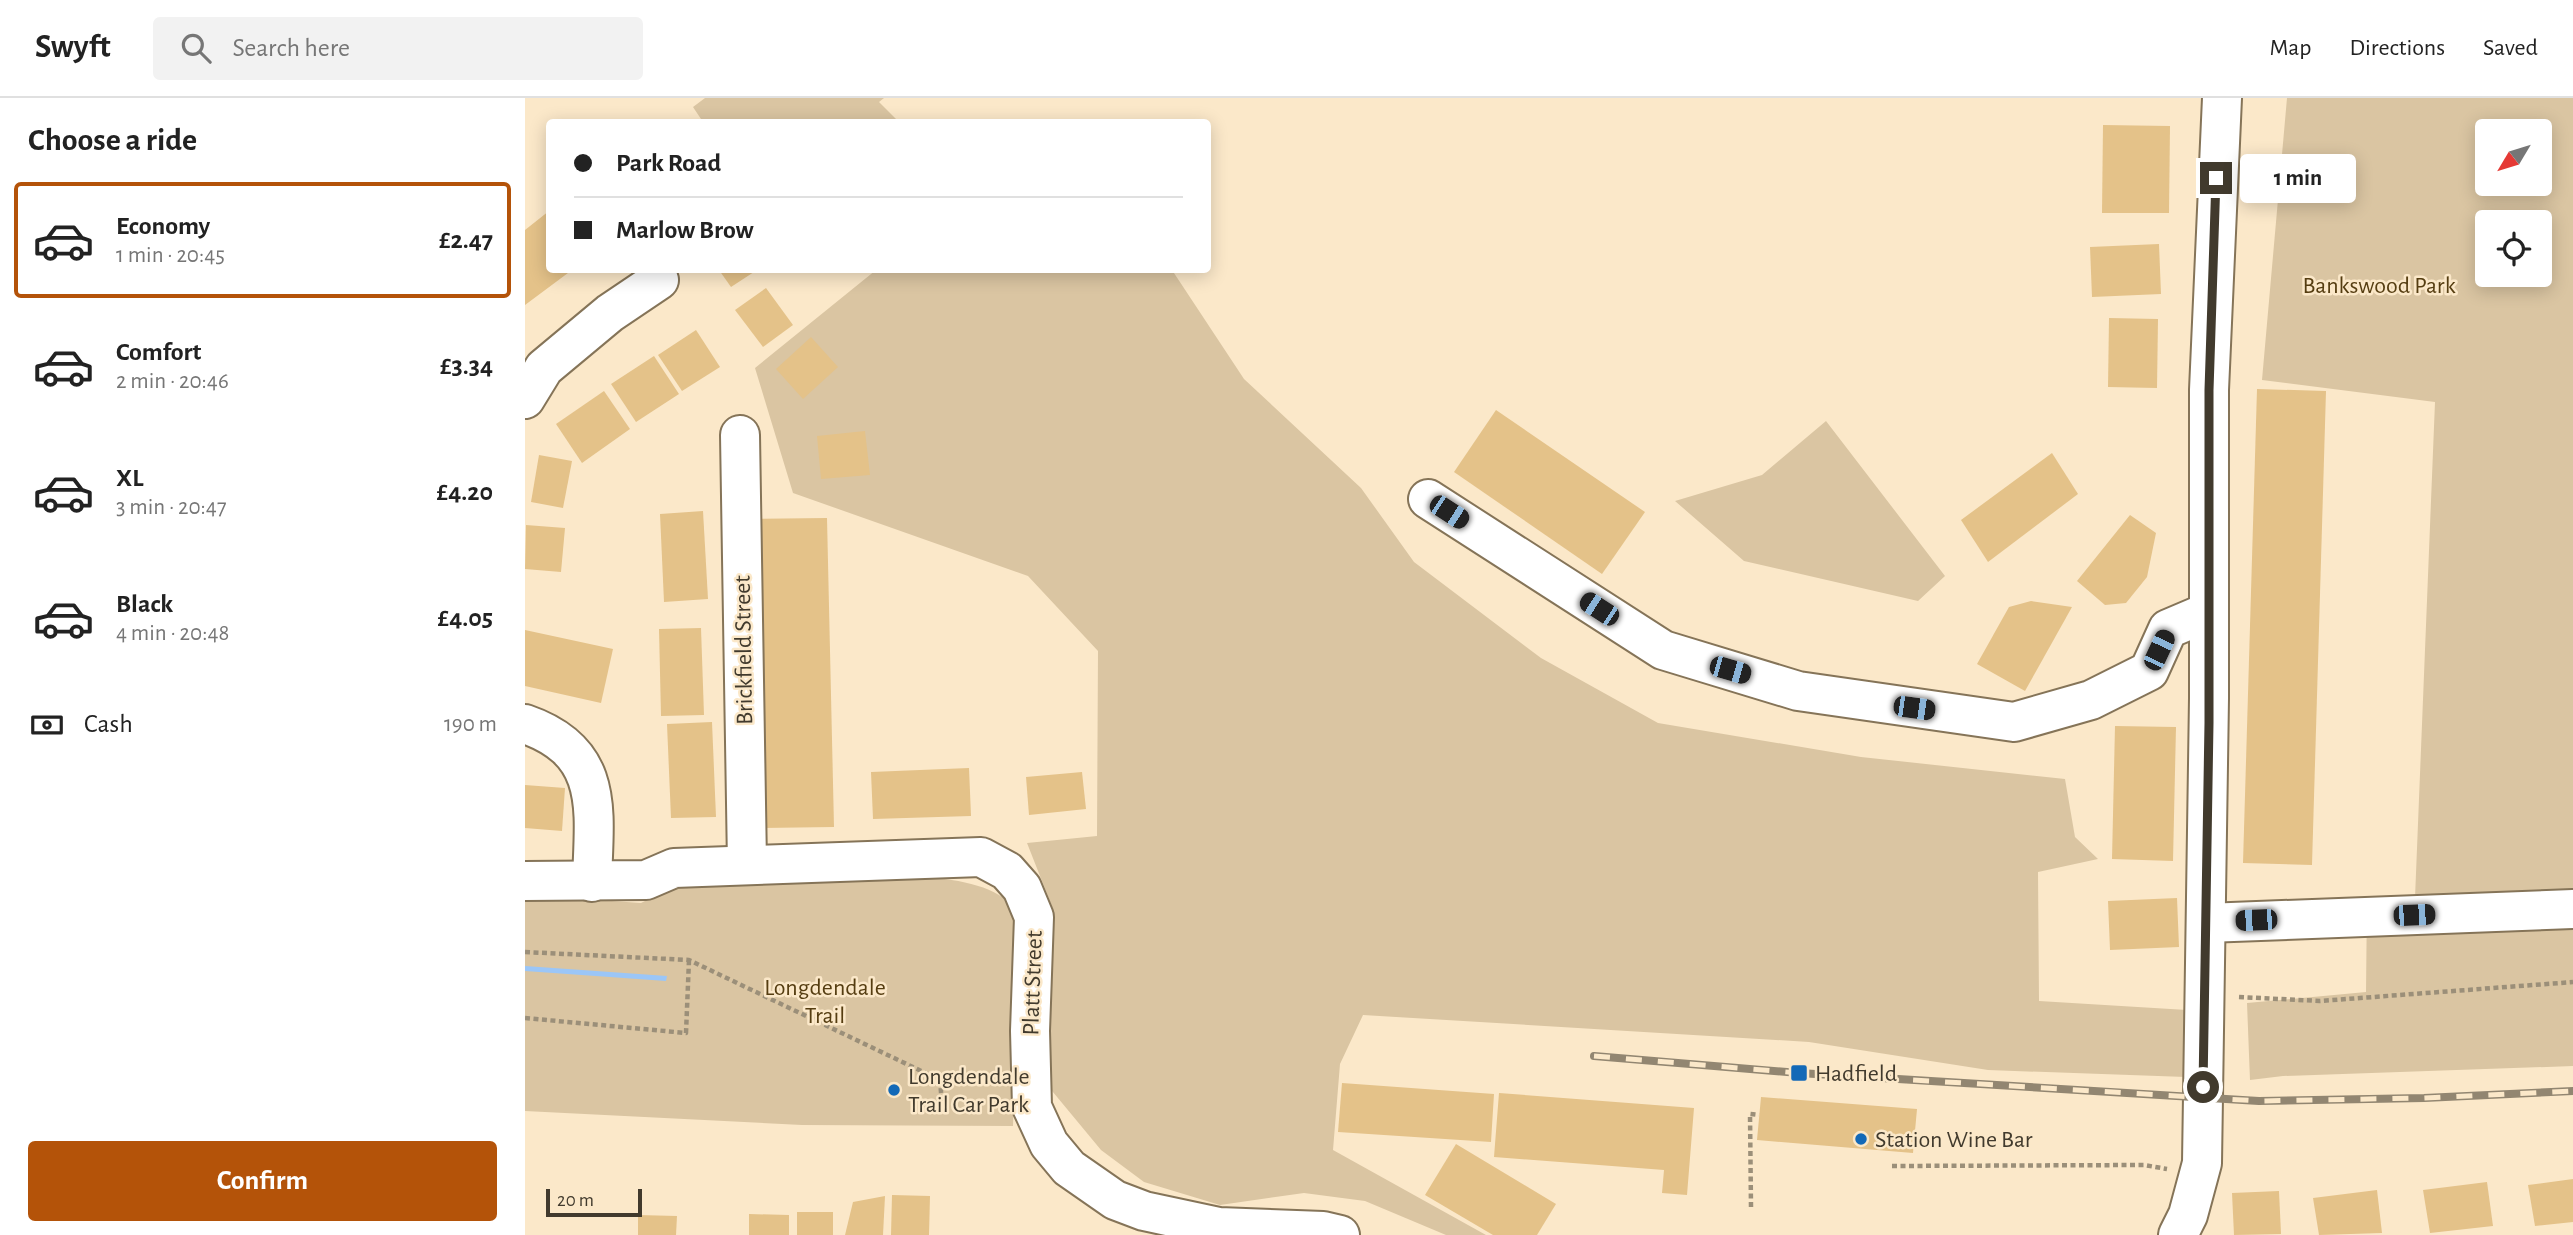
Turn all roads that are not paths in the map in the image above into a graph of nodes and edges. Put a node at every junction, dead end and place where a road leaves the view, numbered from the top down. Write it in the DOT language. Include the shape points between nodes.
graph roads {
  1 [pos="2222,98"];
  2 [pos="659,280"];
  3 [pos="525,399"];
  4 [pos="740,435"];
  5 [pos="1427,499"];
  6 [pos="2208,612"];
  7 [pos="525,724"];
  8 [pos="747,864"];
  9 [pos="525,881"];
  10 [pos="593,882"];
  11 [pos="2573,909"];
  12 [pos="2218,922"];
  13 [pos="1219,1231"];
  14 [pos="1340,1235"];
  15 [pos="2178,1235"];
  1 -- 6 [label="street" via="2209,390"];
  2 -- 3 [label="street" via="544,368"];
  4 -- 8 [label="street, Brickfield Street"];
  5 -- 6 [label="street" via="1663,650 1798,691 1914,708 2014,722 2091,700 2149,671 2168,629"];
  6 -- 12 [label="street"];
  7 -- 10 [label="street" via="553,734 581,762 594,804"];
  8 -- 10 [label="street, Platt Street" via="674,868 646,880"];
  8 -- 13 [label="street, Platt Street" via="981,857 1007,871 1022,888 1034,918 1031,1107 1049,1144 1069,1168 1115,1200"];
  9 -- 10 [label="street, Platt Street"];
  11 -- 12 [label="street"];
  12 -- 15 [label="street" via="2203,1005 2201,1169"];
  13 -- 14 [label="street, Platt Street"];
}
